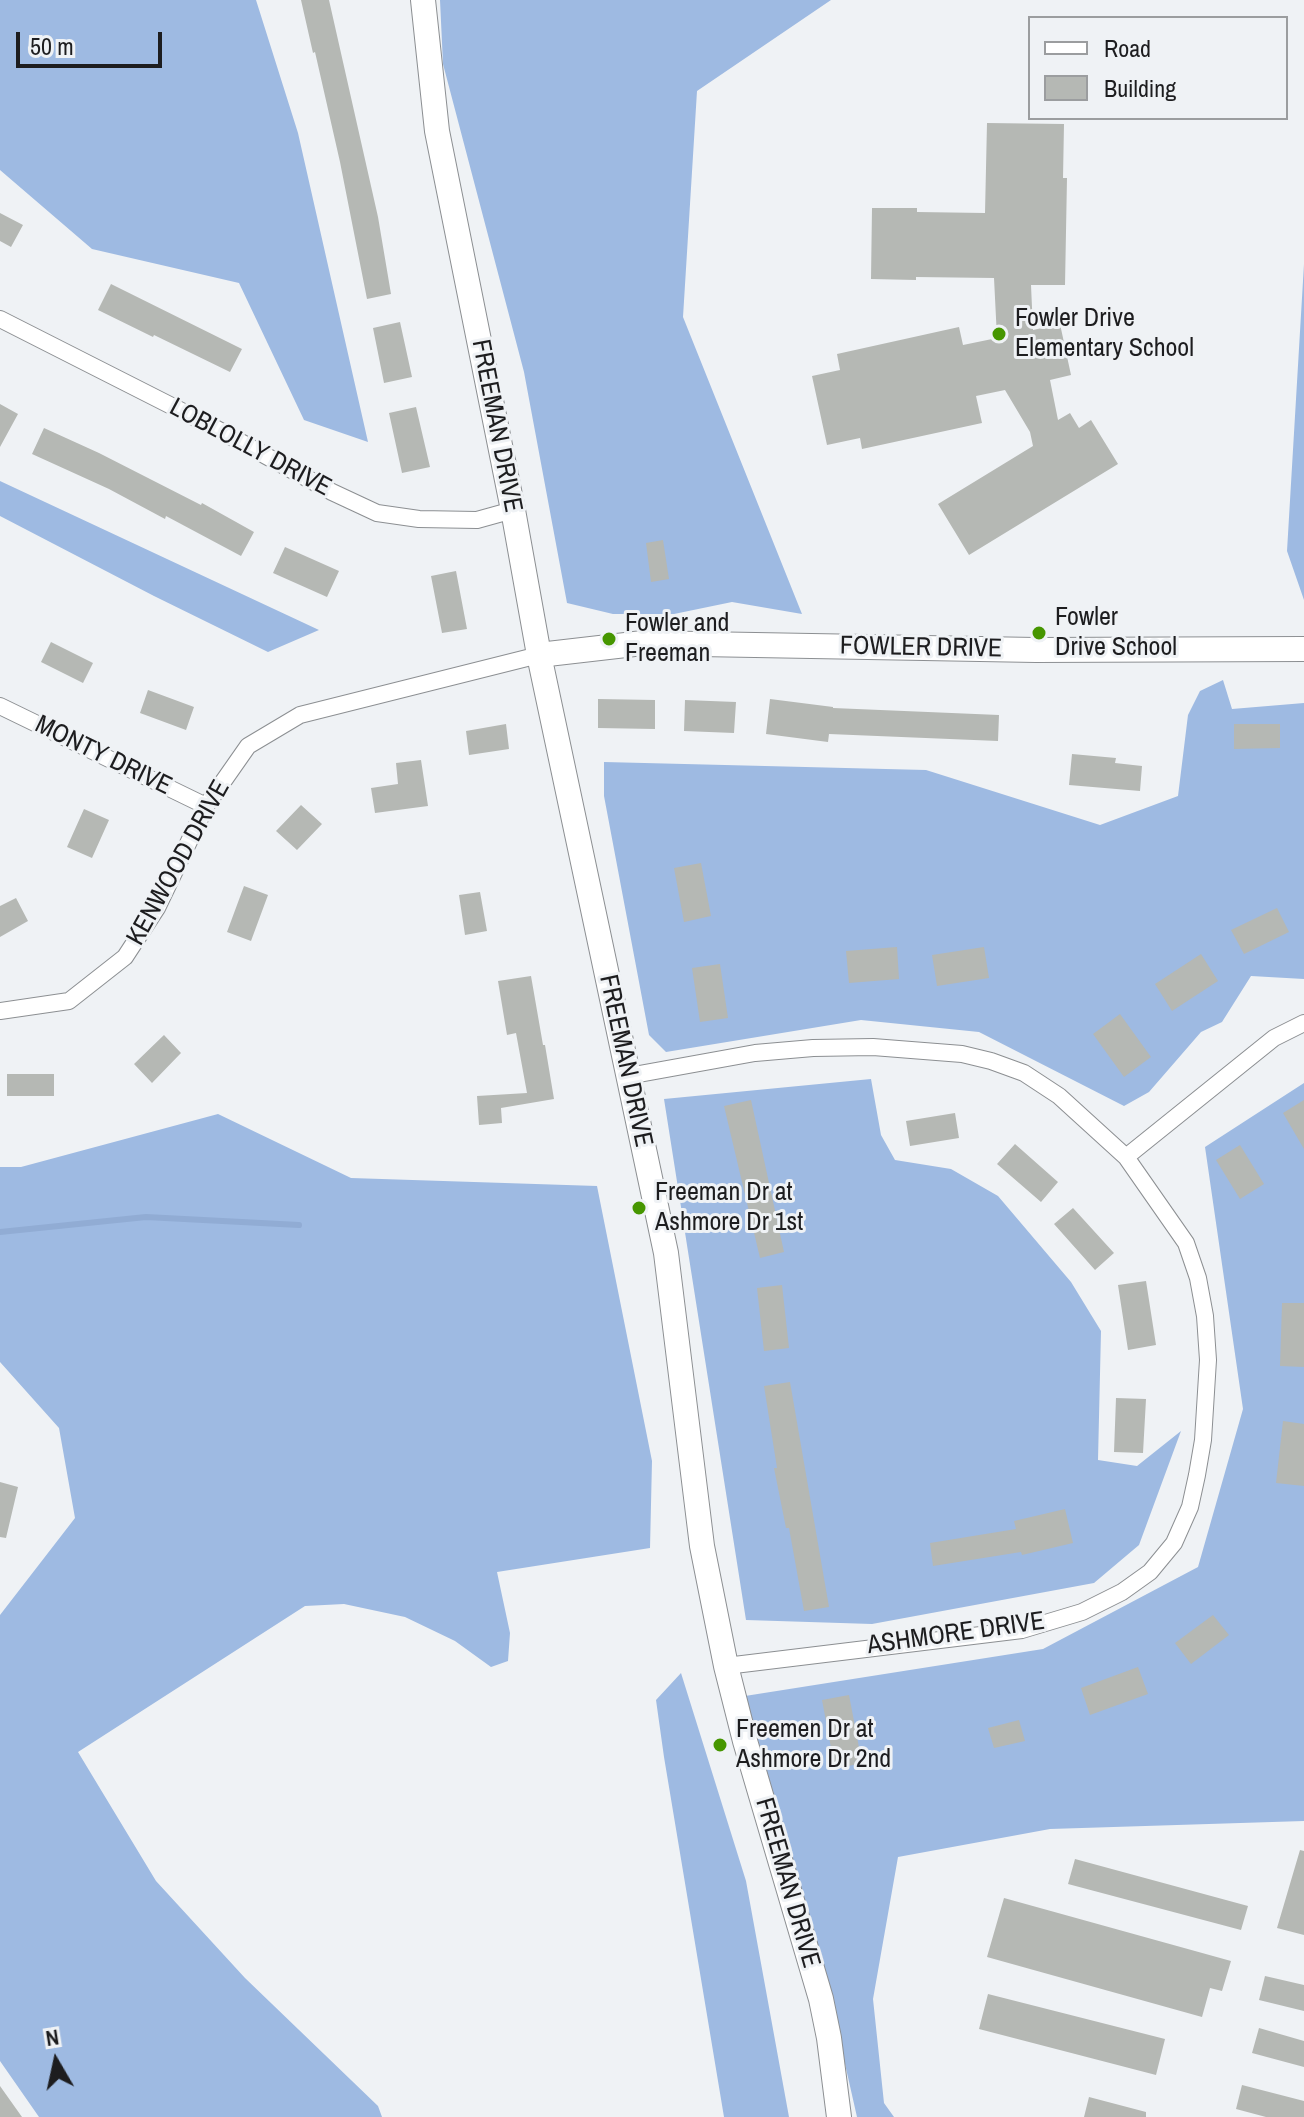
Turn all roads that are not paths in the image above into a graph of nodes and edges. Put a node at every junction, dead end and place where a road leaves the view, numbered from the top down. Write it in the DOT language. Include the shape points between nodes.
graph roads {
  1 [pos="423,0"];
  2 [pos="0,319"];
  3 [pos="513,510"];
  4 [pos="1304,649"];
  5 [pos="539,655"];
  6 [pos="0,706"];
  7 [pos="206,806"];
  8 [pos="0,1011"];
  9 [pos="1304,1023"];
  10 [pos="628,1076"];
  11 [pos="1126,1157"];
  12 [pos="726,1666"];
  13 [pos="839,2117"];
  1 -- 3 [label="street, FREEMAN DRIVE" via="437,131"];
  2 -- 3 [label="street, LOBLOLLY DRIVE" via="377,513 477,520"];
  3 -- 5 [label="street, FREEMAN DRIVE"];
  4 -- 5 [label="street, FOWLER DRIVE" via="643,643"];
  5 -- 7 [label="street, KENWOOD DRIVE" via="300,715 248,746"];
  5 -- 10 [label="street, FREEMAN DRIVE"];
  6 -- 7 [label="street, MONTY DRIVE"];
  7 -- 8 [label="street, KENWOOD DRIVE" via="157,908 125,957 69,1001"];
  9 -- 11 [label="street" via="1274,1038"];
  10 -- 11 [label="street, ASHMORE DRIVE" via="813,1048 962,1054 1024,1073 1059,1096"];
  10 -- 12 [label="street, FREEMAN DRIVE" via="666,1253 702,1546"];
  11 -- 12 [label="street, ASHMORE DRIVE" via="1186,1243 1205,1316 1203,1440 1190,1507 1174,1543 1150,1572 1122,1592 1082,1612 1022,1630"];
  12 -- 13 [label="street, FREEMAN DRIVE" via="821,1999"];
}
